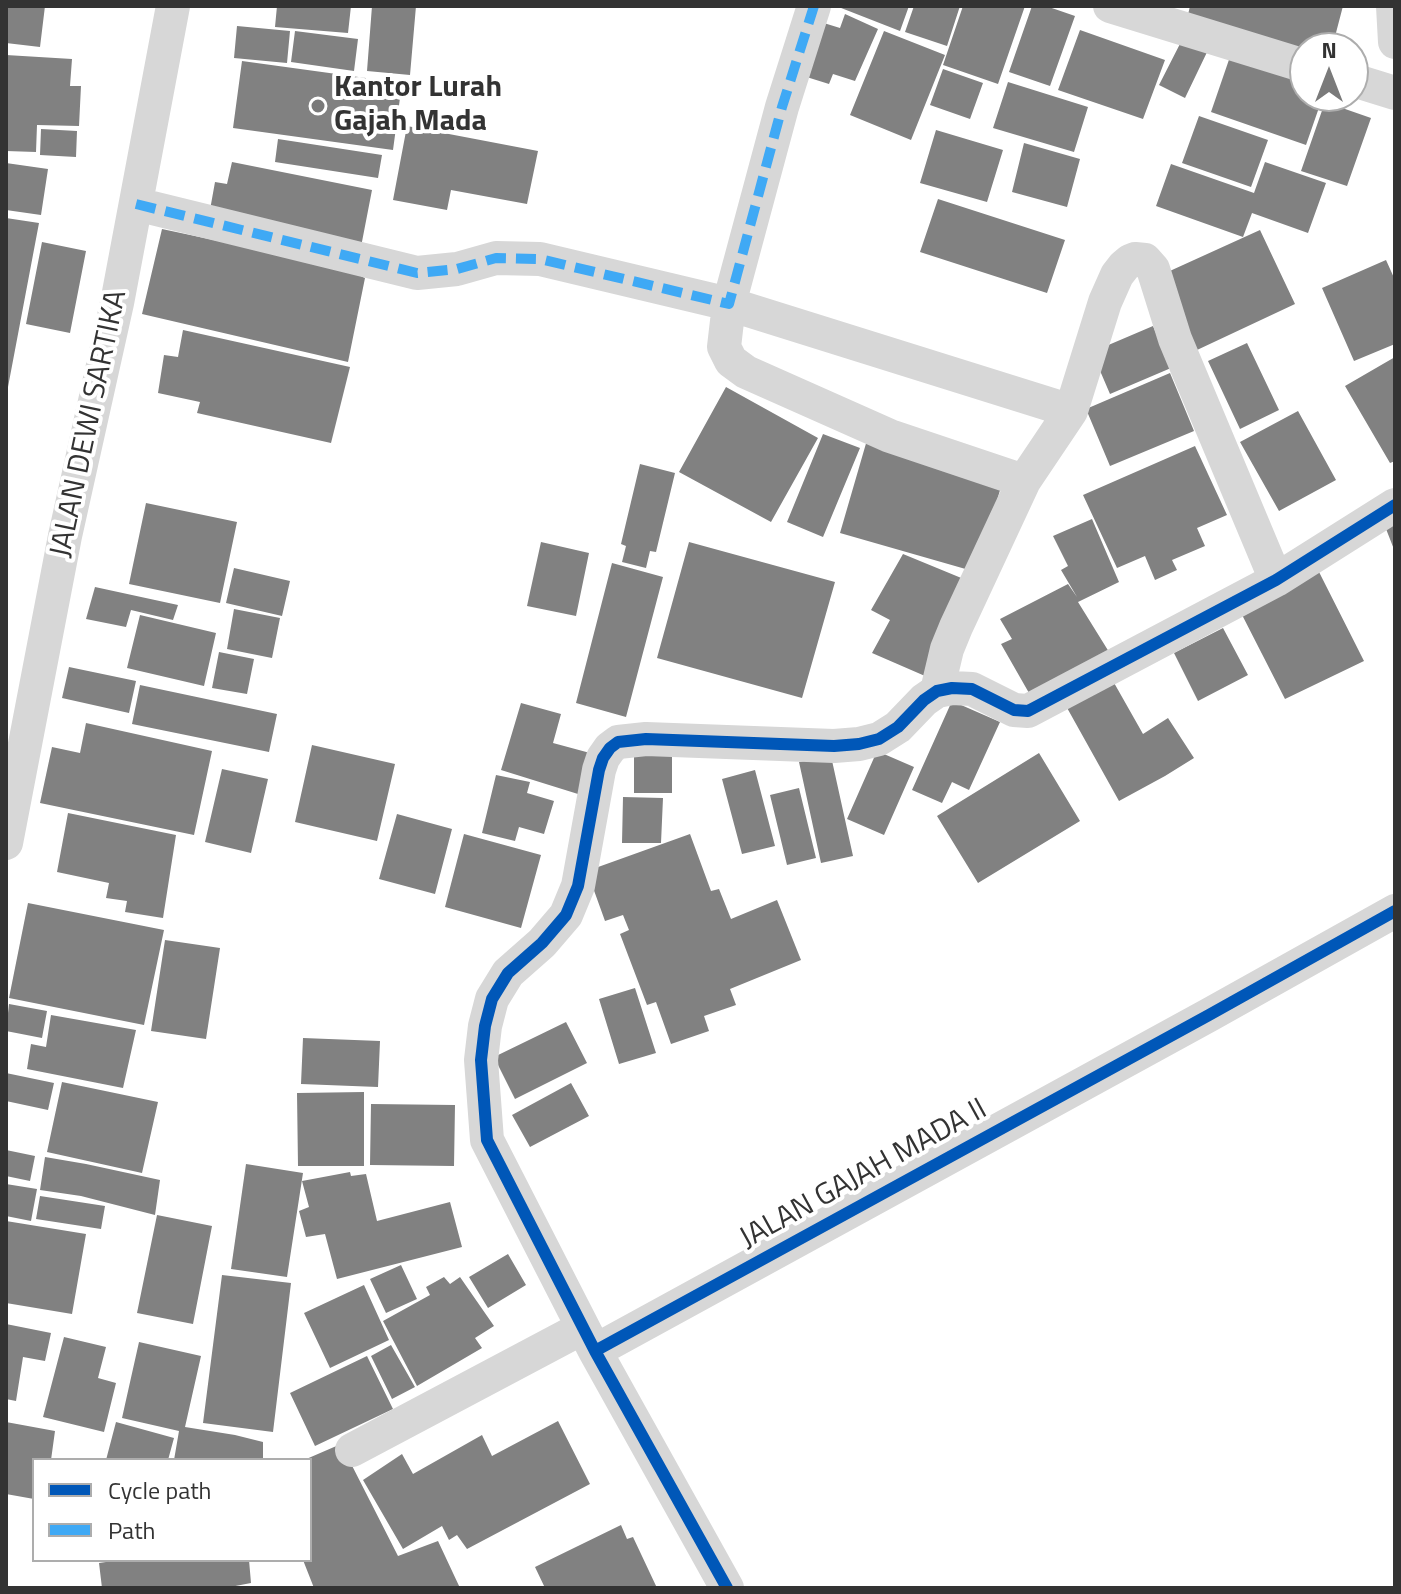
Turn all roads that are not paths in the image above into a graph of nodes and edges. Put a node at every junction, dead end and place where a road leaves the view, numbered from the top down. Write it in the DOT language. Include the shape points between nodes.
graph roads {
  1 [pos="173,6"];
  2 [pos="814,6"];
  3 [pos="1110,6"];
  4 [pos="1393,6"];
  5 [pos="1395,42"];
  6 [pos="1289,61"];
  7 [pos="1369,85"];
  8 [pos="1395,93"];
  9 [pos="136,204"];
  10 [pos="729,304"];
  11 [pos="1071,411"];
  12 [pos="1024,481"];
  13 [pos="1395,505"];
  14 [pos="1276,580"];
  15 [pos="937,691"];
  16 [pos="6,843"];
  17 [pos="1395,911"];
  18 [pos="588,1339"];
  19 [pos="352,1450"];
  20 [pos="727,1588"];
  1 -- 9 [label="street, JALAN DEWI SARTIKA"];
  2 -- 10 [label="street"];
  3 -- 6 [label="street"];
  4 -- 5 [label="street"];
  7 -- 8 [label="street"];
  9 -- 10 [label="street" via="417,273 496,258 540,259"];
  9 -- 16 [label="street, JALAN DEWI SARTIKA"];
  10 -- 11 [label="street"];
  10 -- 12 [label="street" via="724,347 746,372 890,436"];
  11 -- 12 [label="street"];
  11 -- 14 [label="street" via="1117,275 1130,261 1145,260"];
  12 -- 15 [label="street" via="956,627"];
  13 -- 14 [label="street"];
  14 -- 15 [label="street" via="1028,711 1014,710 972,689"];
  15 -- 18 [label="street" via="898,727 859,744 630,739 618,742 603,758 578,886 566,915 508,973 492,999 481,1060 487,1140"];
  17 -- 18 [label="street, JALAN GAJAH MADA II" via="1195,1023"];
  18 -- 19 [label="street, JALAN GAJAH MADA II"];
  18 -- 20 [label="street"];
}
